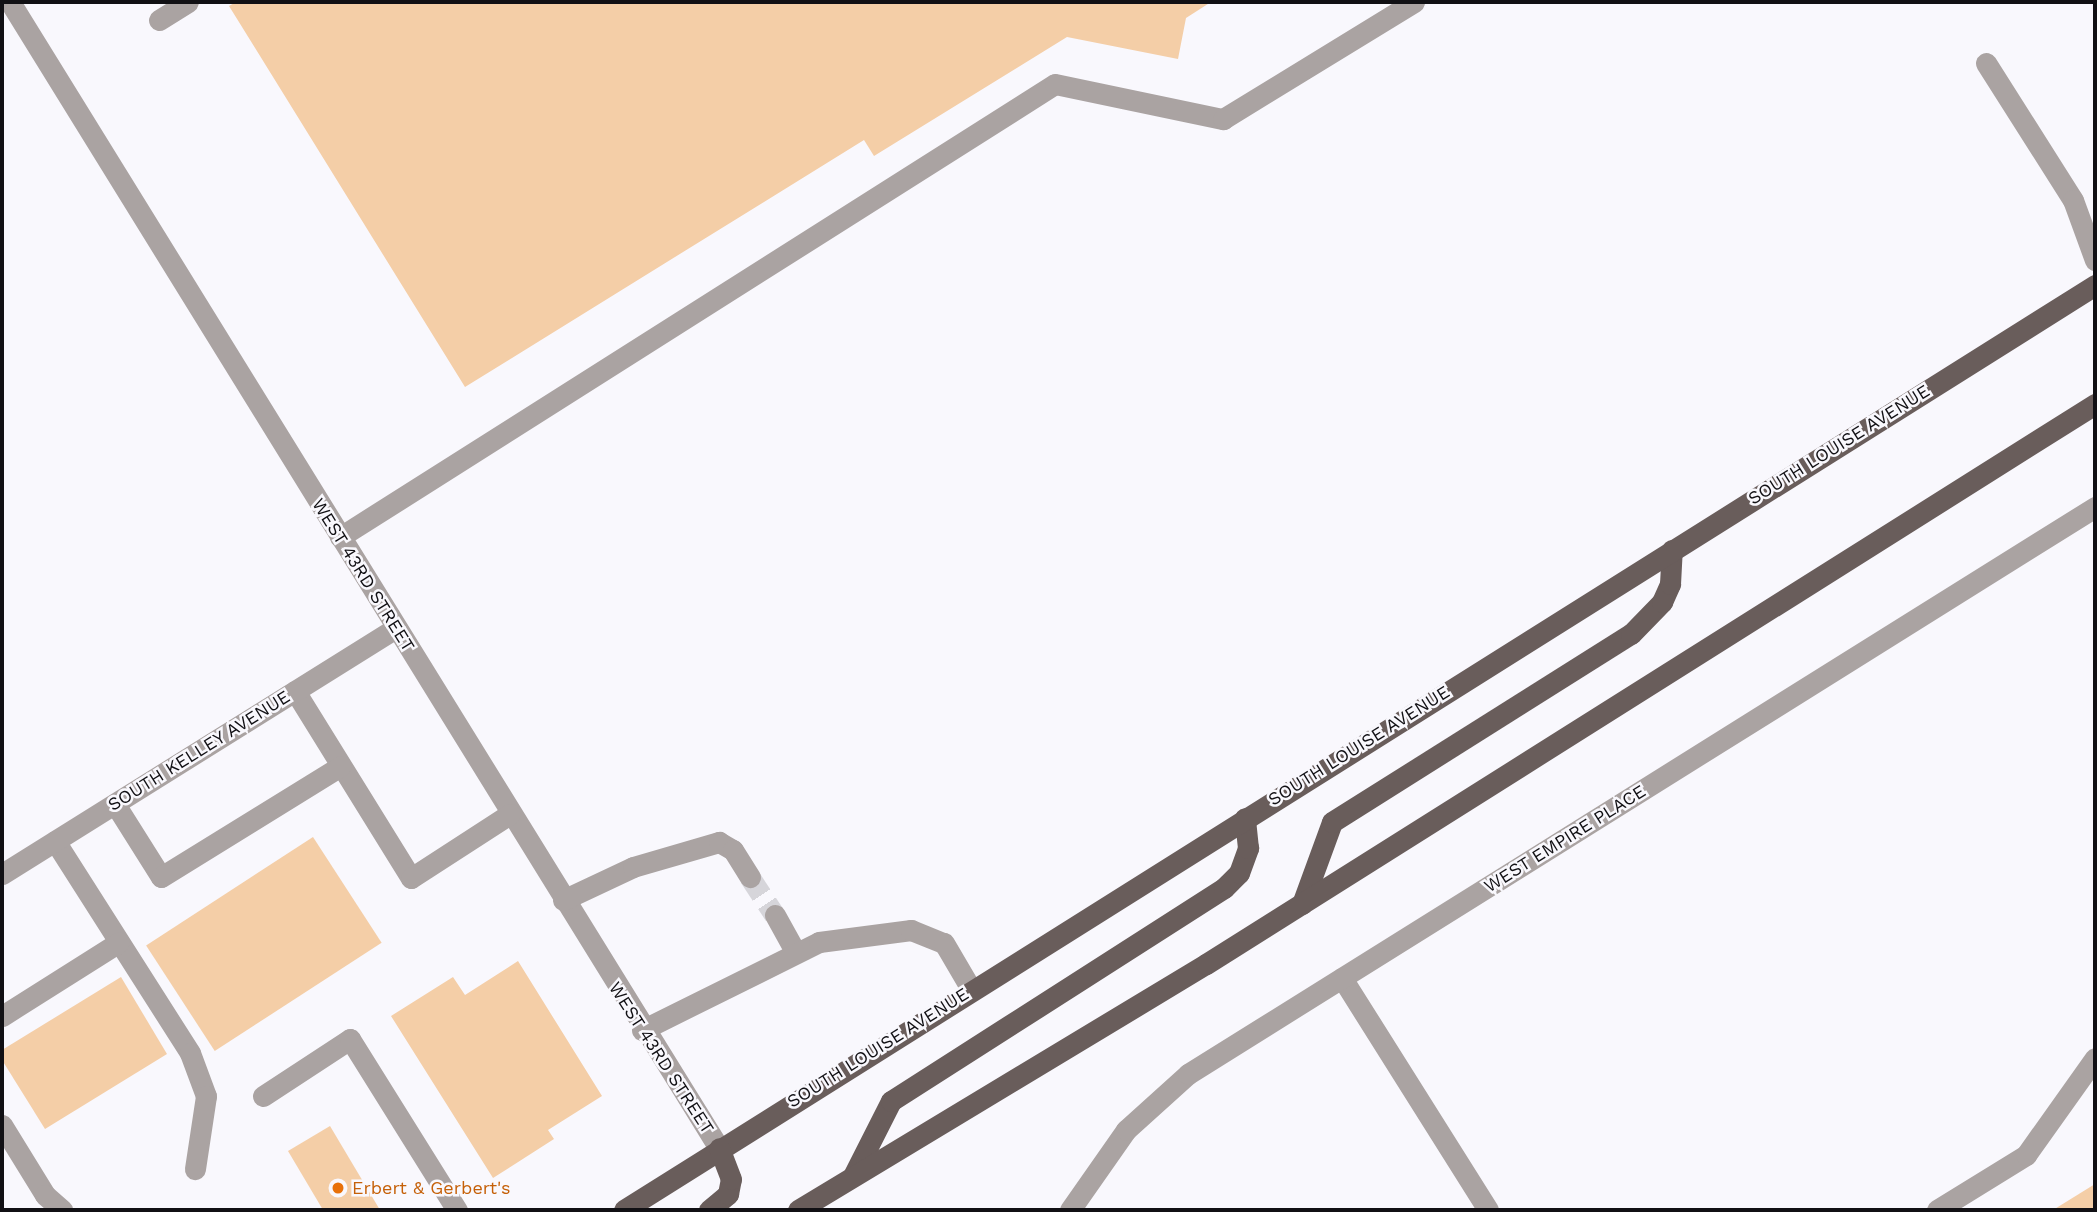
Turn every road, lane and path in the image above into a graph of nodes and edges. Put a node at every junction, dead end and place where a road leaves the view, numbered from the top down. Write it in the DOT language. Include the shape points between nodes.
graph roads {
  1 [pos="188,2"];
  2 [pos="1414,2"];
  3 [pos="12,7"];
  4 [pos="159,20"];
  5 [pos="1986,63"];
  6 [pos="2073,200"];
  7 [pos="2095,212"];
  8 [pos="2095,260"];
  9 [pos="2095,285"];
  10 [pos="2095,404"];
  11 [pos="2095,507"];
  12 [pos="340,537"];
  13 [pos="1672,550"];
  14 [pos="395,628"];
  15 [pos="295,691"];
  16 [pos="341,766"];
  17 [pos="115,804"];
  18 [pos="510,814"];
  19 [pos="1245,818"];
  20 [pos="55,841"];
  21 [pos="2,874"];
  22 [pos="750,877"];
  23 [pos="563,900"];
  24 [pos="1302,904"];
  25 [pos="775,915"];
  26 [pos="119,942"];
  27 [pos="796,953"];
  28 [pos="1342,978"];
  29 [pos="971,989"];
  30 [pos="2,1016"];
  31 [pos="642,1030"];
  32 [pos="2095,1058"];
  33 [pos="263,1096"];
  34 [pos="2,1125"];
  35 [pos="719,1147"];
  36 [pos="194,1169"];
  37 [pos="853,1177"];
  38 [pos="62,1210"];
  39 [pos="457,1210"];
  40 [pos="624,1210"];
  41 [pos="709,1210"];
  42 [pos="800,1210"];
  43 [pos="1070,1210"];
  44 [pos="1488,1210"];
  45 [pos="1937,1210"];
  1 -- 4 [label="street"];
  2 -- 12 [label="street" via="1223,119 1055,84"];
  3 -- 12 [label="street, WEST 43RD STREET"];
  5 -- 6 [label="street"];
  6 -- 7 [label="street"];
  6 -- 8 [label="street"];
  9 -- 13 [label="main road, SOUTH LOUISE AVENUE"];
  10 -- 24 [label="main road"];
  11 -- 28 [label="street, WEST EMPIRE PLACE"];
  12 -- 14 [label="street, WEST 43RD STREET"];
  13 -- 19 [label="main road, SOUTH LOUISE AVENUE"];
  13 -- 24 [label="main road" via="1670,584 1662,602 1631,634 1332,822"];
  14 -- 15 [label="street, SOUTH KELLEY AVENUE"];
  14 -- 18 [label="street, WEST 43RD STREET"];
  15 -- 16 [label="street"];
  15 -- 17 [label="street, SOUTH KELLEY AVENUE"];
  16 -- 17 [label="street" via="161,877"];
  16 -- 18 [label="street" via="411,878"];
  17 -- 20 [label="street, SOUTH KELLEY AVENUE"];
  18 -- 23 [label="street, WEST 43RD STREET"];
  19 -- 29 [label="main road, SOUTH LOUISE AVENUE"];
  19 -- 37 [label="main road" via="1248,848 1239,873 1224,888 891,1101"];
  20 -- 21 [label="street, SOUTH KELLEY AVENUE"];
  20 -- 26 [label="street"];
  22 -- 23 [label="street" via="733,850 719,842 633,867"];
  23 -- 31 [label="street, WEST 43RD STREET"];
  24 -- 37 [label="main road"];
  25 -- 27 [label="street"];
  26 -- 30 [label="street"];
  26 -- 36 [label="street" via="190,1053 206,1096"];
  27 -- 29 [label="street" via="820,942 911,930 944,943"];
  27 -- 31 [label="street"];
  28 -- 43 [label="street, WEST EMPIRE PLACE" via="1188,1074 1126,1130"];
  28 -- 44 [label="street"];
  29 -- 35 [label="main road, SOUTH LOUISE AVENUE"];
  31 -- 35 [label="street, WEST 43RD STREET"];
  32 -- 45 [label="street" via="2026,1155"];
  33 -- 39 [label="street" via="350,1039"];
  34 -- 38 [label="street" via="45,1195"];
  35 -- 40 [label="main road, SOUTH LOUISE AVENUE"];
  35 -- 41 [label="main road" via="732,1180 728,1194"];
  37 -- 42 [label="main road"];
}
